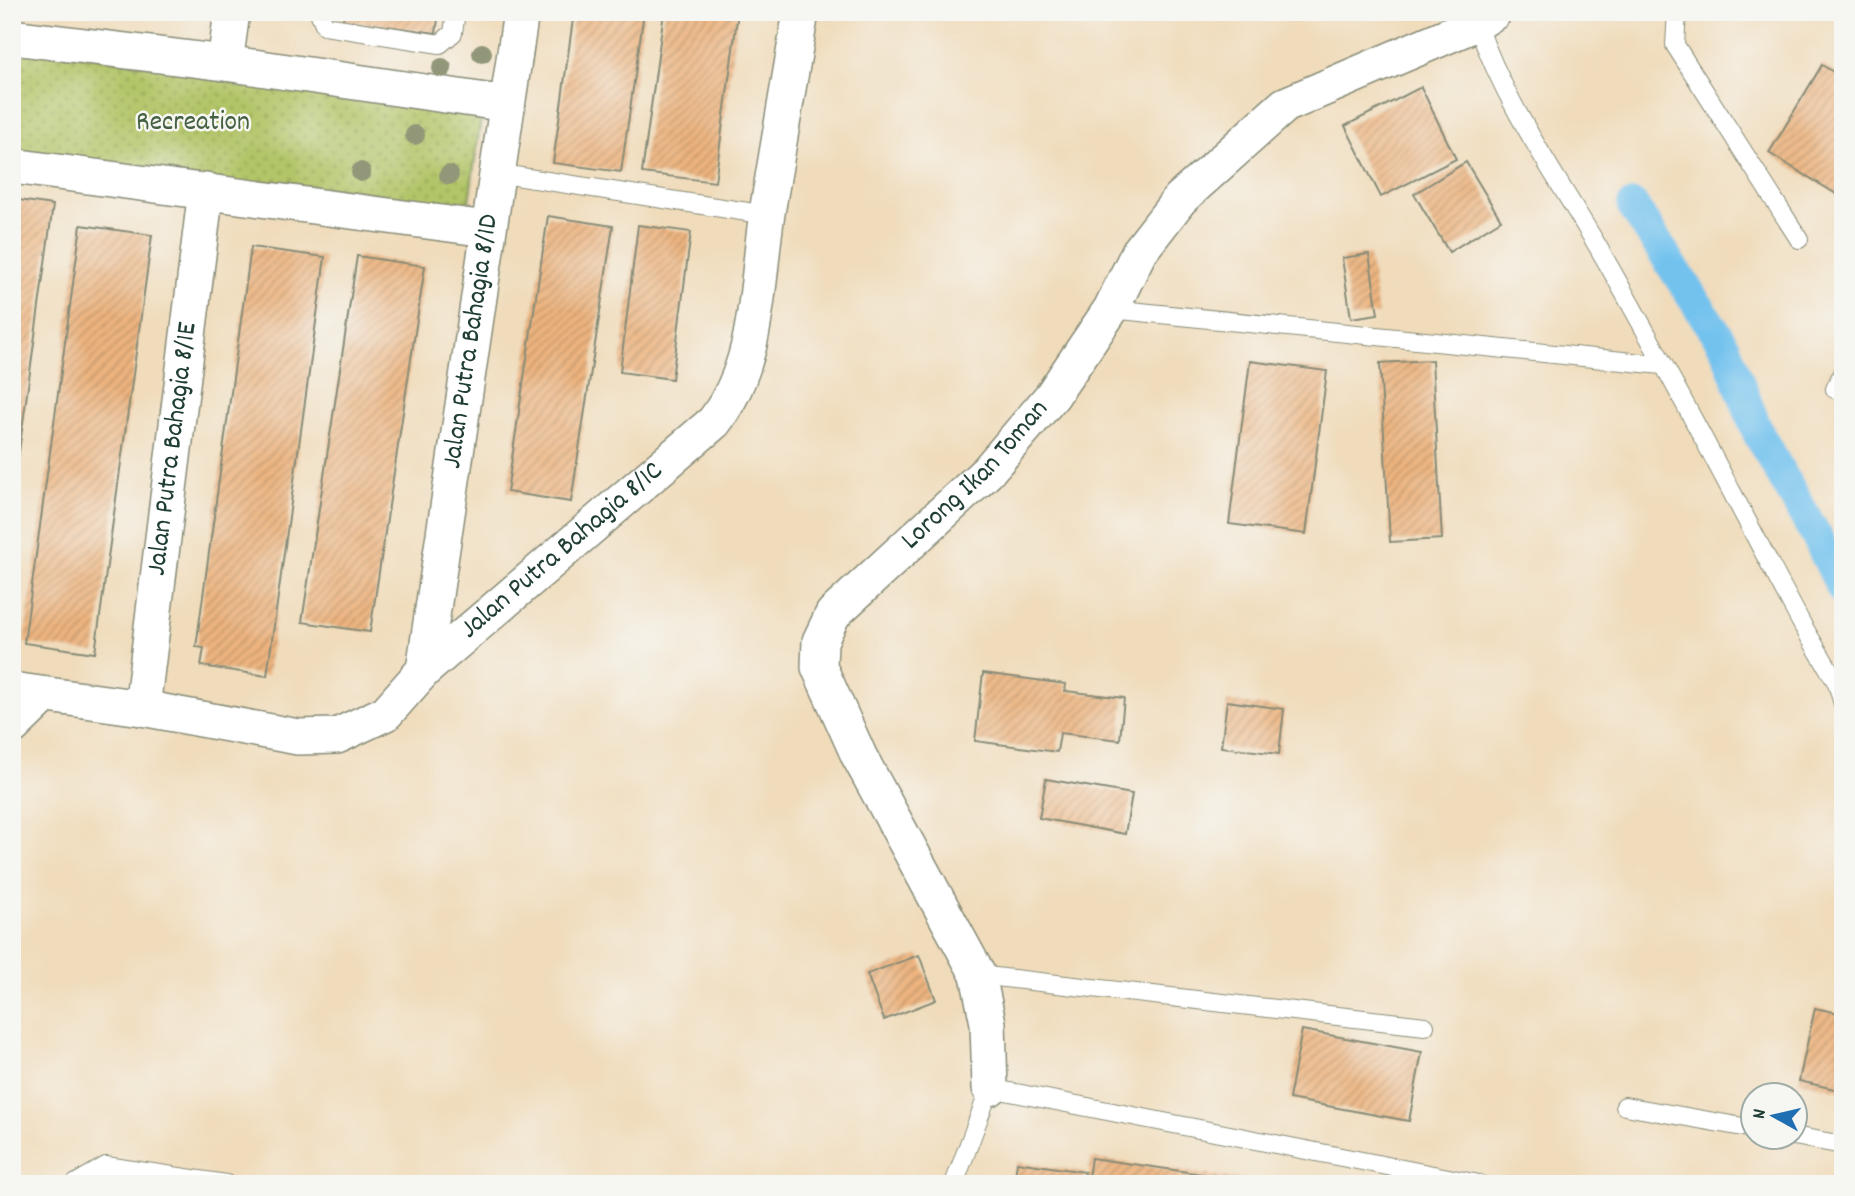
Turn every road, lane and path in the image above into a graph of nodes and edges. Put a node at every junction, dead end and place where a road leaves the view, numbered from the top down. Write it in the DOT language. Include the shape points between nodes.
graph roads {
  1 [pos="232,12"];
  2 [pos="319,12"];
  3 [pos="456,12"];
  4 [pos="521,12"];
  5 [pos="801,12"];
  6 [pos="1677,12"];
  7 [pos="1486,18"];
  8 [pos="12,37"];
  9 [pos="225,63"];
  10 [pos="507,104"];
  11 [pos="12,166"];
  12 [pos="496,173"];
  13 [pos="206,190"];
  14 [pos="767,215"];
  15 [pos="487,229"];
  16 [pos="1799,239"];
  17 [pos="1111,309"];
  18 [pos="1662,365"];
  19 [pos="1843,372"];
  20 [pos="1835,389"];
  21 [pos="424,670"];
  22 [pos="29,692"];
  23 [pos="1843,704"];
  24 [pos="142,708"];
  25 [pos="12,727"];
  26 [pos="978,975"];
  27 [pos="1425,1026"];
  28 [pos="990,1088"];
  29 [pos="1625,1106"];
  30 [pos="1740,1127"];
  31 [pos="1810,1139"];
  32 [pos="1843,1145"];
  33 [pos="75,1184"];
  34 [pos="226,1184"];
  35 [pos="954,1184"];
  36 [pos="1479,1184"];
  1 -- 9 [label="street"];
  2 -- 3 [label="lane" via="325,26 440,44 453,33"];
  4 -- 10 [label="street, Jalan Putra Bahagia 8/1D"];
  5 -- 14 [label="street, Jalan Putra Bahagia 8/1C"];
  6 -- 16 [label="lane" via="1675,45"];
  7 -- 17 [label="street, Lorong Ikan Toman" via="1285,105 1181,199 1139,252"];
  7 -- 18 [label="lane" via="1489,59"];
  8 -- 9 [label="street"];
  9 -- 10 [label="street"];
  10 -- 12 [label="street, Jalan Putra Bahagia 8/1D"];
  11 -- 13 [label="street"];
  12 -- 14 [label="lane"];
  12 -- 15 [label="street, Jalan Putra Bahagia 8/1D"];
  13 -- 15 [label="street"];
  13 -- 24 [label="street, Jalan Putra Bahagia 8/1E"];
  14 -- 21 [label="street, Jalan Putra Bahagia 8/1C" via="749,350 731,400 714,422"];
  15 -- 21 [label="street, Jalan Putra Bahagia 8/1D"];
  17 -- 18 [label="lane"];
  17 -- 26 [label="street, Lorong Ikan Toman" via="1052,396 987,472 834,614 820,641 820,667 832,699"];
  18 -- 23 [label="lane" via="1837,683"];
  19 -- 20 [label="lane"];
  21 -- 24 [label="street, Jalan Putra Bahagia 8/1C" via="386,713 337,736 298,737"];
  22 -- 24 [label="street, Jalan Putra Bahagia 8/1C"];
  22 -- 25 [label="street"];
  26 -- 27 [label="lane"];
  26 -- 28 [label="street, Lorong Ikan Toman" via="988,1023"];
  28 -- 35 [label="lane"];
  28 -- 36 [label="lane"];
  29 -- 30 [label="lane"];
  31 -- 32 [label="lane"];
  33 -- 34 [label="lane" via="106,1166"];
}
